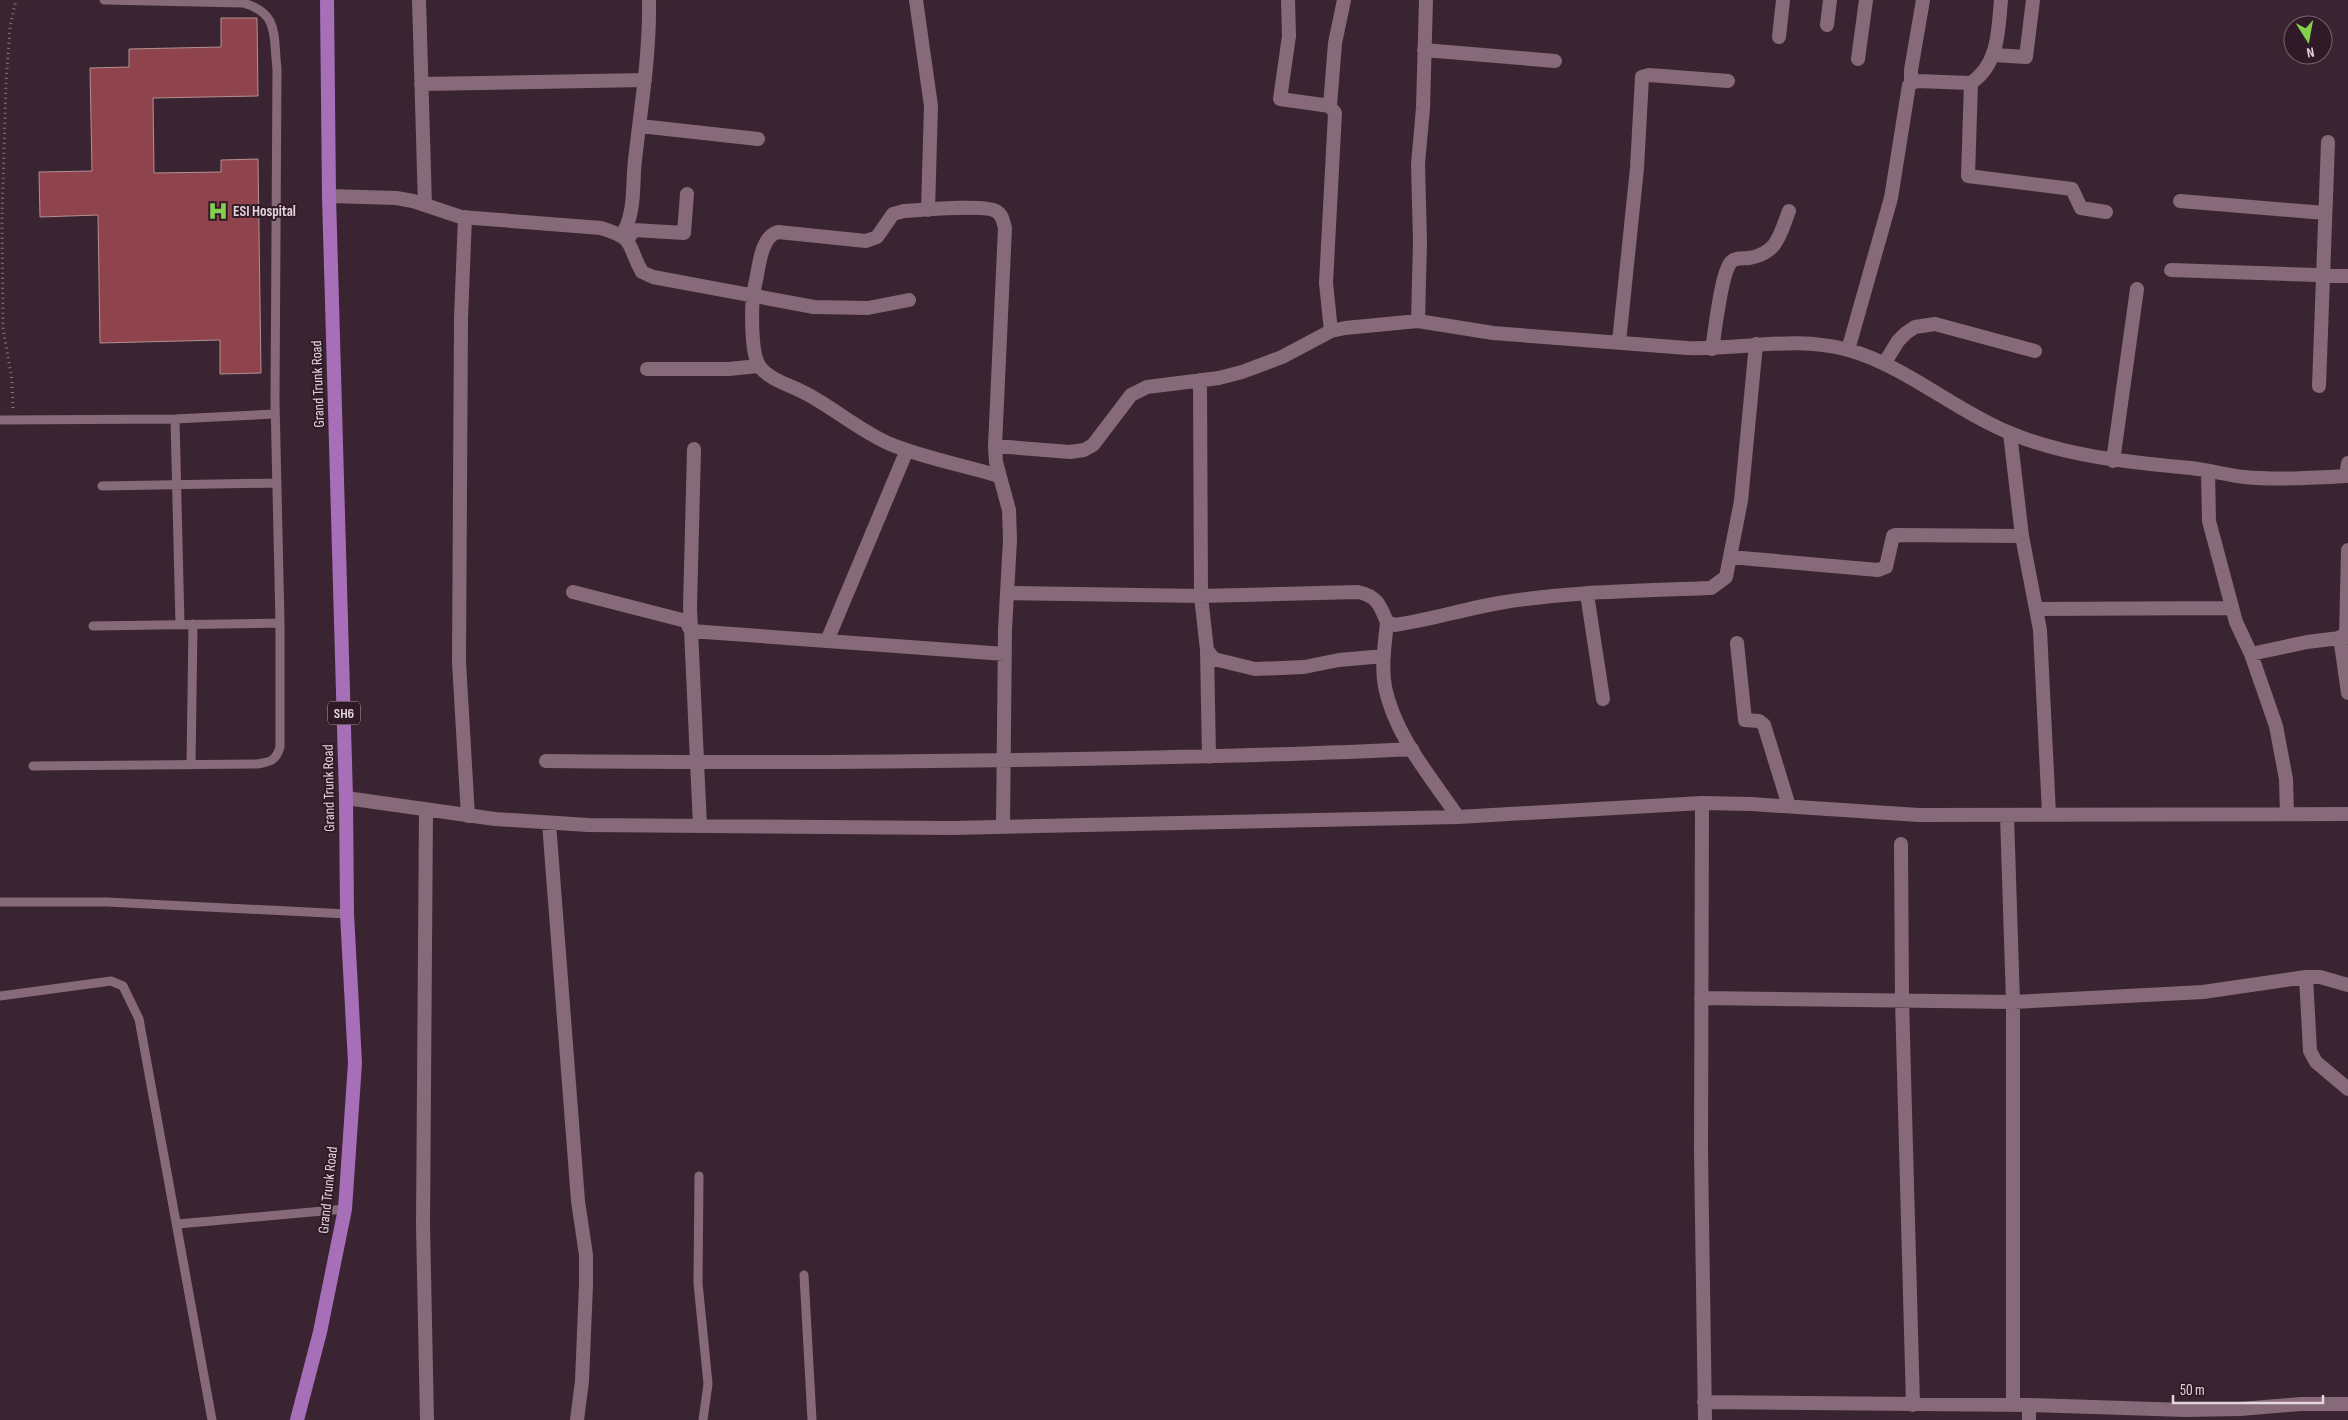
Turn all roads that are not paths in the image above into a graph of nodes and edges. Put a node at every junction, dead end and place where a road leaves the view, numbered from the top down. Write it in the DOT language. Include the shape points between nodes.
graph roads {
  1 [pos="104,0"];
  2 [pos="327,0"];
  3 [pos="419,0"];
  4 [pos="649,0"];
  5 [pos="916,0"];
  6 [pos="1288,0"];
  7 [pos="1344,0"];
  8 [pos="1426,0"];
  9 [pos="1783,0"];
  10 [pos="1830,0"];
  11 [pos="1866,0"];
  12 [pos="1923,0"];
  13 [pos="2002,0"];
  14 [pos="2033,0"];
  15 [pos="1827,25"];
  16 [pos="1779,37"];
  17 [pos="1424,50"];
  18 [pos="1994,55"];
  19 [pos="1858,59"];
  20 [pos="1555,61"];
  21 [pos="645,80"];
  22 [pos="1728,81"];
  23 [pos="1911,82"];
  24 [pos="1970,83"];
  25 [pos="421,84"];
  26 [pos="1330,106"];
  27 [pos="640,126"];
  28 [pos="758,139"];
  29 [pos="2328,142"];
  30 [pos="687,194"];
  31 [pos="329,196"];
  32 [pos="2180,201"];
  33 [pos="425,205"];
  34 [pos="928,210"];
  35 [pos="1790,211"];
  36 [pos="2106,212"];
  37 [pos="2325,213"];
  38 [pos="465,217"];
  39 [pos="625,237"];
  40 [pos="2171,270"];
  41 [pos="2322,274"];
  42 [pos="2348,276"];
  43 [pos="2137,289"];
  44 [pos="752,295"];
  45 [pos="908,300"];
  46 [pos="1418,320"];
  47 [pos="1331,331"];
  48 [pos="1618,342"];
  49 [pos="1756,344"];
  50 [pos="1712,349"];
  51 [pos="1848,350"];
  52 [pos="2034,351"];
  53 [pos="1884,364"];
  54 [pos="758,366"];
  55 [pos="647,369"];
  56 [pos="1200,380"];
  57 [pos="2318,386"];
  58 [pos="275,414"];
  59 [pos="175,419"];
  60 [pos="0,420"];
  61 [pos="2010,433"];
  62 [pos="995,446"];
  63 [pos="694,449"];
  64 [pos="907,450"];
  65 [pos="2113,461"];
  66 [pos="2208,471"];
  67 [pos="2347,474"];
  68 [pos="999,476"];
  69 [pos="277,484"];
  70 [pos="178,485"];
  71 [pos="102,486"];
  72 [pos="2022,536"];
  73 [pos="2348,550"];
  74 [pos="1730,557"];
  75 [pos="573,592"];
  76 [pos="1008,593"];
  77 [pos="1587,594"];
  78 [pos="1201,596"];
  79 [pos="2232,608"];
  80 [pos="2036,609"];
  81 [pos="1387,622"];
  82 [pos="280,623"];
  83 [pos="193,624"];
  84 [pos="180,625"];
  85 [pos="93,626"];
  86 [pos="691,631"];
  87 [pos="2345,637"];
  88 [pos="827,640"];
  89 [pos="1737,643"];
  90 [pos="1207,650"];
  91 [pos="1004,654"];
  92 [pos="2251,654"];
  93 [pos="1384,656"];
  94 [pos="2348,693"];
  95 [pos="1603,699"];
  96 [pos="1412,749"];
  97 [pos="1209,756"];
  98 [pos="1004,760"];
  99 [pos="546,761"];
  100 [pos="697,763"];
  101 [pos="191,764"];
  102 [pos="33,766"];
  103 [pos="346,798"];
  104 [pos="1702,803"];
  105 [pos="1789,806"];
  106 [pos="426,810"];
  107 [pos="2049,814"];
  108 [pos="2287,814"];
  109 [pos="2348,814"];
  110 [pos="2007,815"];
  111 [pos="468,816"];
  112 [pos="1458,817"];
  113 [pos="549,823"];
  114 [pos="700,826"];
  115 [pos="1003,827"];
  116 [pos="1901,844"];
  117 [pos="0,902"];
  118 [pos="347,914"];
  119 [pos="2306,977"];
  120 [pos="2348,985"];
  121 [pos="0,996"];
  122 [pos="1701,998"];
  123 [pos="1902,1000"];
  124 [pos="2012,1002"];
  125 [pos="2348,1089"];
  126 [pos="699,1176"];
  127 [pos="345,1209"];
  128 [pos="178,1224"];
  129 [pos="804,1274"];
  130 [pos="1704,1402"];
  131 [pos="2348,1404"];
  132 [pos="1913,1405"];
  133 [pos="2013,1405"];
  134 [pos="2029,1405"];
  135 [pos="2247,1414"];
  136 [pos="212,1420"];
  137 [pos="297,1420"];
  138 [pos="427,1420"];
  139 [pos="577,1420"];
  140 [pos="703,1420"];
  141 [pos="812,1420"];
  142 [pos="1705,1420"];
  143 [pos="2029,1420"];
  1 -- 58 [label="lane" via="242,4 259,8 268,15 273,28 277,69"];
  2 -- 31 [label="main road, Grand Trunk Road / SH6"];
  3 -- 25 [label="street"];
  4 -- 21 [label="street" via="650,42"];
  5 -- 34 [label="street" via="931,106"];
  6 -- 26 [label="street" via="1289,36 1280,99"];
  7 -- 26 [label="street" via="1335,43"];
  8 -- 17 [label="street"];
  9 -- 16 [label="street"];
  10 -- 15 [label="street"];
  11 -- 19 [label="street"];
  12 -- 23 [label="street"];
  13 -- 18 [label="street"];
  14 -- 18 [label="street" via="2026,58"];
  17 -- 20 [label="street"];
  17 -- 46 [label="street" via="1418,164"];
  18 -- 24 [label="street"];
  21 -- 25 [label="street"];
  21 -- 27 [label="street"];
  22 -- 48 [label="street" via="1642,77 1637,168"];
  23 -- 24 [label="street"];
  23 -- 51 [label="street" via="1891,198"];
  24 -- 36 [label="street" via="1968,176 2072,189 2081,208"];
  25 -- 33 [label="street"];
  26 -- 47 [label="street" via="1335,113 1326,283"];
  27 -- 28 [label="street"];
  27 -- 39 [label="street" via="630,222"];
  29 -- 37 [label="street"];
  30 -- 39 [label="street" via="684,233 634,230"];
  31 -- 33 [label="street" via="396,198"];
  31 -- 103 [label="main road, Grand Trunk Road / SH6"];
  32 -- 37 [label="street"];
  33 -- 38 [label="street"];
  34 -- 44 [label="street" via="893,214 877,237 866,241 778,232 771,234 763,250"];
  34 -- 62 [label="street" via="995,211 1005,228"];
  35 -- 50 [label="street" via="1768,253 1737,259 1729,266"];
  37 -- 41 [label="street"];
  38 -- 39 [label="street" via="601,228"];
  38 -- 111 [label="street" via="461,318 459,662"];
  39 -- 44 [label="street" via="642,272 653,277"];
  40 -- 41 [label="street"];
  41 -- 42 [label="street"];
  41 -- 57 [label="street"];
  43 -- 65 [label="street"];
  44 -- 45 [label="street" via="814,307 868,308"];
  44 -- 54 [label="street" via="754,352"];
  46 -- 47 [label="street"];
  46 -- 48 [label="street" via="1493,333"];
  47 -- 56 [label="street" via="1282,357 1242,372"];
  48 -- 50 [label="street"];
  49 -- 50 [label="street"];
  49 -- 51 [label="street" via="1787,342"];
  49 -- 74 [label="street" via="1743,483"];
  51 -- 53 [label="street"];
  52 -- 53 [label="street" via="1935,324 1906,333"];
  53 -- 61 [label="street"];
  54 -- 55 [label="street"];
  54 -- 64 [label="street" via="769,376 805,393 888,443"];
  56 -- 62 [label="street" via="1147,387 1131,395 1093,444 1084,450 1070,452"];
  56 -- 78 [label="street"];
  58 -- 59 [label="lane"];
  58 -- 69 [label="lane"];
  59 -- 60 [label="lane"];
  59 -- 70 [label="lane"];
  61 -- 65 [label="street"];
  61 -- 72 [label="street"];
  62 -- 68 [label="street"];
  63 -- 86 [label="street"];
  64 -- 68 [label="street"];
  64 -- 88 [label="street"];
  65 -- 66 [label="street"];
  66 -- 67 [label="street" via="2245,477"];
  66 -- 79 [label="street" via="2208,521"];
  68 -- 76 [label="street" via="1009,510"];
  69 -- 70 [label="lane"];
  69 -- 82 [label="lane"];
  70 -- 71 [label="lane"];
  70 -- 84 [label="lane"];
  72 -- 74 [label="street" via="1896,535 1893,536 1886,567 1878,570"];
  72 -- 80 [label="street"];
  73 -- 87 [label="street"];
  74 -- 77 [label="street" via="1726,577 1711,588"];
  75 -- 86 [label="street" via="686,621"];
  76 -- 78 [label="street"];
  76 -- 91 [label="street"];
  77 -- 81 [label="street" via="1498,603 1405,623"];
  77 -- 95 [label="street"];
  78 -- 81 [label="street" via="1358,592 1369,594 1378,601"];
  78 -- 90 [label="street"];
  79 -- 80 [label="street"];
  79 -- 92 [label="street"];
  80 -- 107 [label="street" via="2040,630"];
  81 -- 93 [label="street"];
  82 -- 83 [label="lane"];
  82 -- 101 [label="lane" via="278,756 258,764"];
  83 -- 84 [label="lane"];
  83 -- 101 [label="lane"];
  84 -- 85 [label="lane"];
  86 -- 88 [label="street"];
  86 -- 100 [label="street"];
  87 -- 92 [label="street"];
  87 -- 94 [label="street"];
  88 -- 91 [label="street"];
  89 -- 105 [label="street" via="1745,720 1760,721 1764,725"];
  90 -- 93 [label="street" via="1214,659 1255,669"];
  90 -- 97 [label="street"];
  91 -- 98 [label="street"];
  92 -- 108 [label="street" via="2276,726 2286,780"];
  93 -- 96 [label="street" via="1385,686 1392,712"];
  96 -- 97 [label="street"];
  96 -- 112 [label="street"];
  97 -- 98 [label="street"];
  98 -- 100 [label="street"];
  98 -- 115 [label="street"];
  99 -- 100 [label="street"];
  100 -- 114 [label="street"];
  101 -- 102 [label="lane"];
  103 -- 106 [label="street"];
  103 -- 118 [label="main road, Grand Trunk Road / SH6"];
  104 -- 105 [label="street"];
  104 -- 112 [label="street"];
  104 -- 122 [label="street"];
  105 -- 110 [label="street" via="1919,815"];
  106 -- 111 [label="street"];
  106 -- 138 [label="street" via="424,1226"];
  107 -- 108 [label="street"];
  107 -- 110 [label="street"];
  108 -- 109 [label="street"];
  110 -- 124 [label="street"];
  111 -- 113 [label="street"];
  112 -- 115 [label="street"];
  113 -- 114 [label="street"];
  113 -- 139 [label="street" via="578,1200 586,1255 582,1382"];
  114 -- 115 [label="street"];
  116 -- 123 [label="street"];
  117 -- 118 [label="lane" via="108,902"];
  118 -- 127 [label="main road, Grand Trunk Road / SH6" via="355,1063"];
  119 -- 120 [label="street"];
  119 -- 124 [label="street" via="2202,992"];
  119 -- 125 [label="street" via="2310,1051 2316,1062"];
  121 -- 128 [label="lane" via="111,981 123,986 139,1019"];
  122 -- 123 [label="street"];
  122 -- 130 [label="street"];
  123 -- 124 [label="street"];
  123 -- 132 [label="street"];
  124 -- 133 [label="street"];
  126 -- 140 [label="lane" via="698,1283 708,1384"];
  127 -- 128 [label="lane"];
  127 -- 137 [label="main road, Grand Trunk Road / SH6" via="320,1332"];
  128 -- 136 [label="lane"];
  129 -- 141 [label="lane"];
  130 -- 132 [label="street"];
  130 -- 142 [label="street"];
  131 -- 135 [label="street" via="2301,1404"];
  132 -- 133 [label="street"];
  133 -- 134 [label="street"];
  134 -- 135 [label="street"];
  134 -- 143 [label="street"];
}
